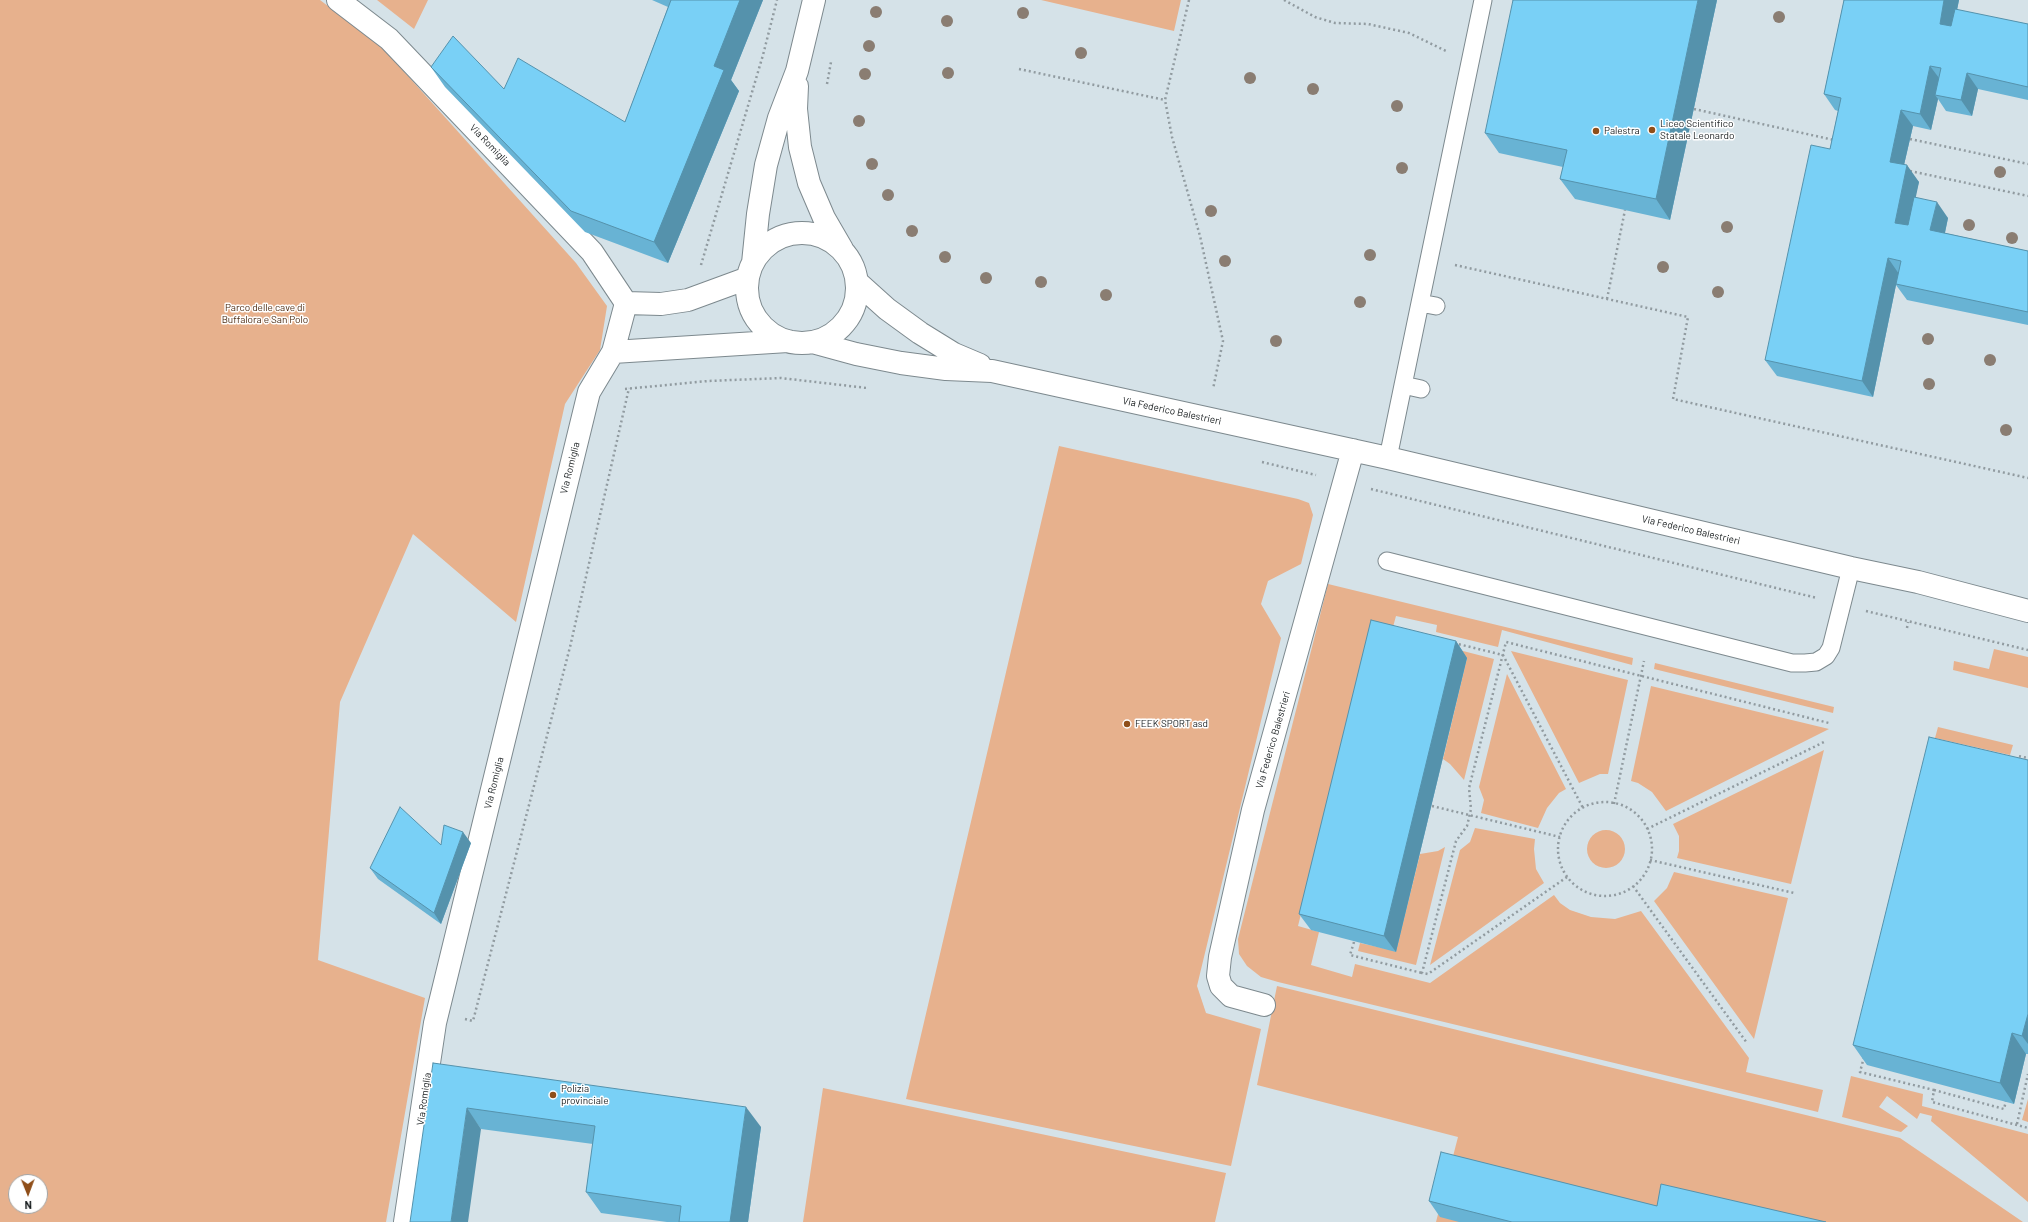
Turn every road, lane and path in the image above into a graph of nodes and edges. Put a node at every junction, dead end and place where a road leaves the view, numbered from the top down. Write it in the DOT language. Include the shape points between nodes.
graph roads {
  1 [pos="338,0"];
  2 [pos="777,0"];
  3 [pos="814,0"];
  4 [pos="1188,0"];
  5 [pos="1284,0"];
  6 [pos="1483,0"];
  7 [pos="1471,56"];
  8 [pos="831,61"];
  9 [pos="1019,69"];
  10 [pos="797,71"];
  11 [pos="826,92"];
  12 [pos="1165,100"];
  13 [pos="1694,109"];
  14 [pos="1910,139"];
  15 [pos="1838,142"];
  16 [pos="2028,164"];
  17 [pos="1903,169"];
  18 [pos="2028,196"];
  19 [pos="1625,210"];
  20 [pos="843,251"];
  21 [pos="1451,264"];
  22 [pos="700,267"];
  23 [pos="751,270"];
  24 [pos="857,282"];
  25 [pos="1607,299"];
  26 [pos="626,303"];
  27 [pos="788,342"];
  28 [pos="812,342"];
  29 [pos="613,352"];
  30 [pos="992,371"];
  31 [pos="708,381"];
  32 [pos="1403,385"];
  33 [pos="629,388"];
  34 [pos="1206,388"];
  35 [pos="1213,389"];
  36 [pos="1421,389"];
  37 [pos="1221,391"];
  38 [pos="589,392"];
  39 [pos="1353,450"];
  40 [pos="1388,458"];
  41 [pos="2028,478"];
  42 [pos="1387,560"];
  43 [pos="1851,568"];
  44 [pos="2028,611"];
  45 [pos="1908,622"];
  46 [pos="1907,628"];
  47 [pos="1450,642"];
  48 [pos="1503,655"];
  49 [pos="1644,661"];
  50 [pos="1640,676"];
  51 [pos="1829,723"];
  52 [pos="1824,742"];
  53 [pos="2028,758"];
  54 [pos="2017,762"];
  55 [pos="1614,804"];
  56 [pos="1432,806"];
  57 [pos="1583,808"];
  58 [pos="1470,816"];
  59 [pos="1647,829"];
  60 [pos="1560,837"];
  61 [pos="1650,860"];
  62 [pos="1567,877"];
  63 [pos="1633,886"];
  64 [pos="1794,893"];
  65 [pos="1354,942"];
  66 [pos="1422,973"];
  67 [pos="1264,1005"];
  68 [pos="438,1011"];
  69 [pos="1747,1043"];
  70 [pos="1865,1053"];
  71 [pos="2028,1074"];
  72 [pos="1934,1090"];
  73 [pos="2006,1102"];
  74 [pos="2017,1124"];
  75 [pos="2028,1128"];
  76 [pos="406,1222"];
  1 -- 26 [label="street, Via Romiglia" via="389,39 587,246"];
  2 -- 22 [label="path"];
  3 -- 10 [label="street"];
  4 -- 12 [label="path"];
  5 -- 7 [label="path" via="1315,17 1335,23 1368,24 1409,33 1446,52"];
  6 -- 7 [label="lane"];
  7 -- 32 [label="lane" via="1428,304"];
  8 -- 11 [label="path"];
  9 -- 12 [label="path"];
  10 -- 20 [label="street" via="796,109 800,147 809,183 824,218"];
  10 -- 23 [label="street" via="779,118 766,165"];
  12 -- 35 [label="path" via="1172,137 1200,236 1223,341"];
  13 -- 15 [label="path"];
  14 -- 16 [label="path"];
  17 -- 18 [label="path"];
  19 -- 25 [label="path"];
  20 -- 23 [label="street" via="829,240 818,236 795,234 778,239 763,249"];
  20 -- 24 [label="street" via="853,265"];
  21 -- 25 [label="path"];
  23 -- 26 [label="street" via="688,300 661,304"];
  23 -- 27 [label="street" via="748,294 752,310 773,334"];
  24 -- 28 [label="street" via="851,314 841,328 828,337"];
  24 -- 30 [label="street, Via Federico Balestrieri" via="920,334 954,354"];
  25 -- 41 [label="path" via="1688,317 1673,400"];
  26 -- 29 [label="street, Via Romiglia"];
  27 -- 28 [label="street"];
  27 -- 29 [label="street"];
  28 -- 30 [label="street, Via Federico Balestrieri" via="901,363 946,369"];
  29 -- 38 [label="street, Via Romiglia"];
  30 -- 39 [label="street, Via Federico Balestrieri"];
  31 -- 33 [label="path"];
  32 -- 36 [label="lane"];
  32 -- 40 [label="lane"];
  33 -- 38 [label="path"];
  33 -- 68 [label="path" via="570,647 473,1021"];
  34 -- 35 [label="path"];
  35 -- 37 [label="path"];
  38 -- 68 [label="street, Via Romiglia"];
  39 -- 40 [label="street, Via Federico Balestrieri"];
  39 -- 67 [label="street, Via Federico Balestrieri" via="1253,810 1220,958 1218,976 1221,986 1231,996"];
  40 -- 43 [label="street, Via Federico Balestrieri"];
  42 -- 43 [label="lane" via="1792,663 1805,664 1816,662 1826,656 1831,648"];
  43 -- 44 [label="street, Via Federico Balestrieri" via="1918,582"];
  45 -- 46 [label="path"];
  47 -- 48 [label="path"];
  48 -- 50 [label="path" via="1506,642"];
  48 -- 57 [label="path"];
  48 -- 58 [label="path" via="1469,788"];
  49 -- 50 [label="path"];
  50 -- 51 [label="path"];
  50 -- 55 [label="path"];
  52 -- 59 [label="path"];
  53 -- 54 [label="path" via="2018,756"];
  55 -- 57 [label="path" via="1606,802"];
  55 -- 59 [label="path" via="1622,805 1636,813"];
  56 -- 58 [label="path"];
  57 -- 60 [label="path" via="1575,812 1564,825"];
  58 -- 60 [label="path"];
  58 -- 66 [label="path" via="1467,826 1456,841"];
  59 -- 61 [label="path" via="1651,840"];
  60 -- 62 [label="path" via="1558,856"];
  61 -- 63 [label="path" via="1648,869"];
  61 -- 64 [label="path"];
  62 -- 63 [label="path" via="1584,891 1598,896 1613,896"];
  62 -- 66 [label="path" via="1428,974"];
  63 -- 69 [label="path"];
  65 -- 66 [label="path" via="1350,955"];
  68 -- 76 [label="street, Via Romiglia"];
  70 -- 72 [label="path" via="1860,1072"];
  71 -- 74 [label="path"];
  72 -- 73 [label="path" via="2004,1109"];
  72 -- 74 [label="path" via="1932,1102"];
  74 -- 75 [label="path"];
}
